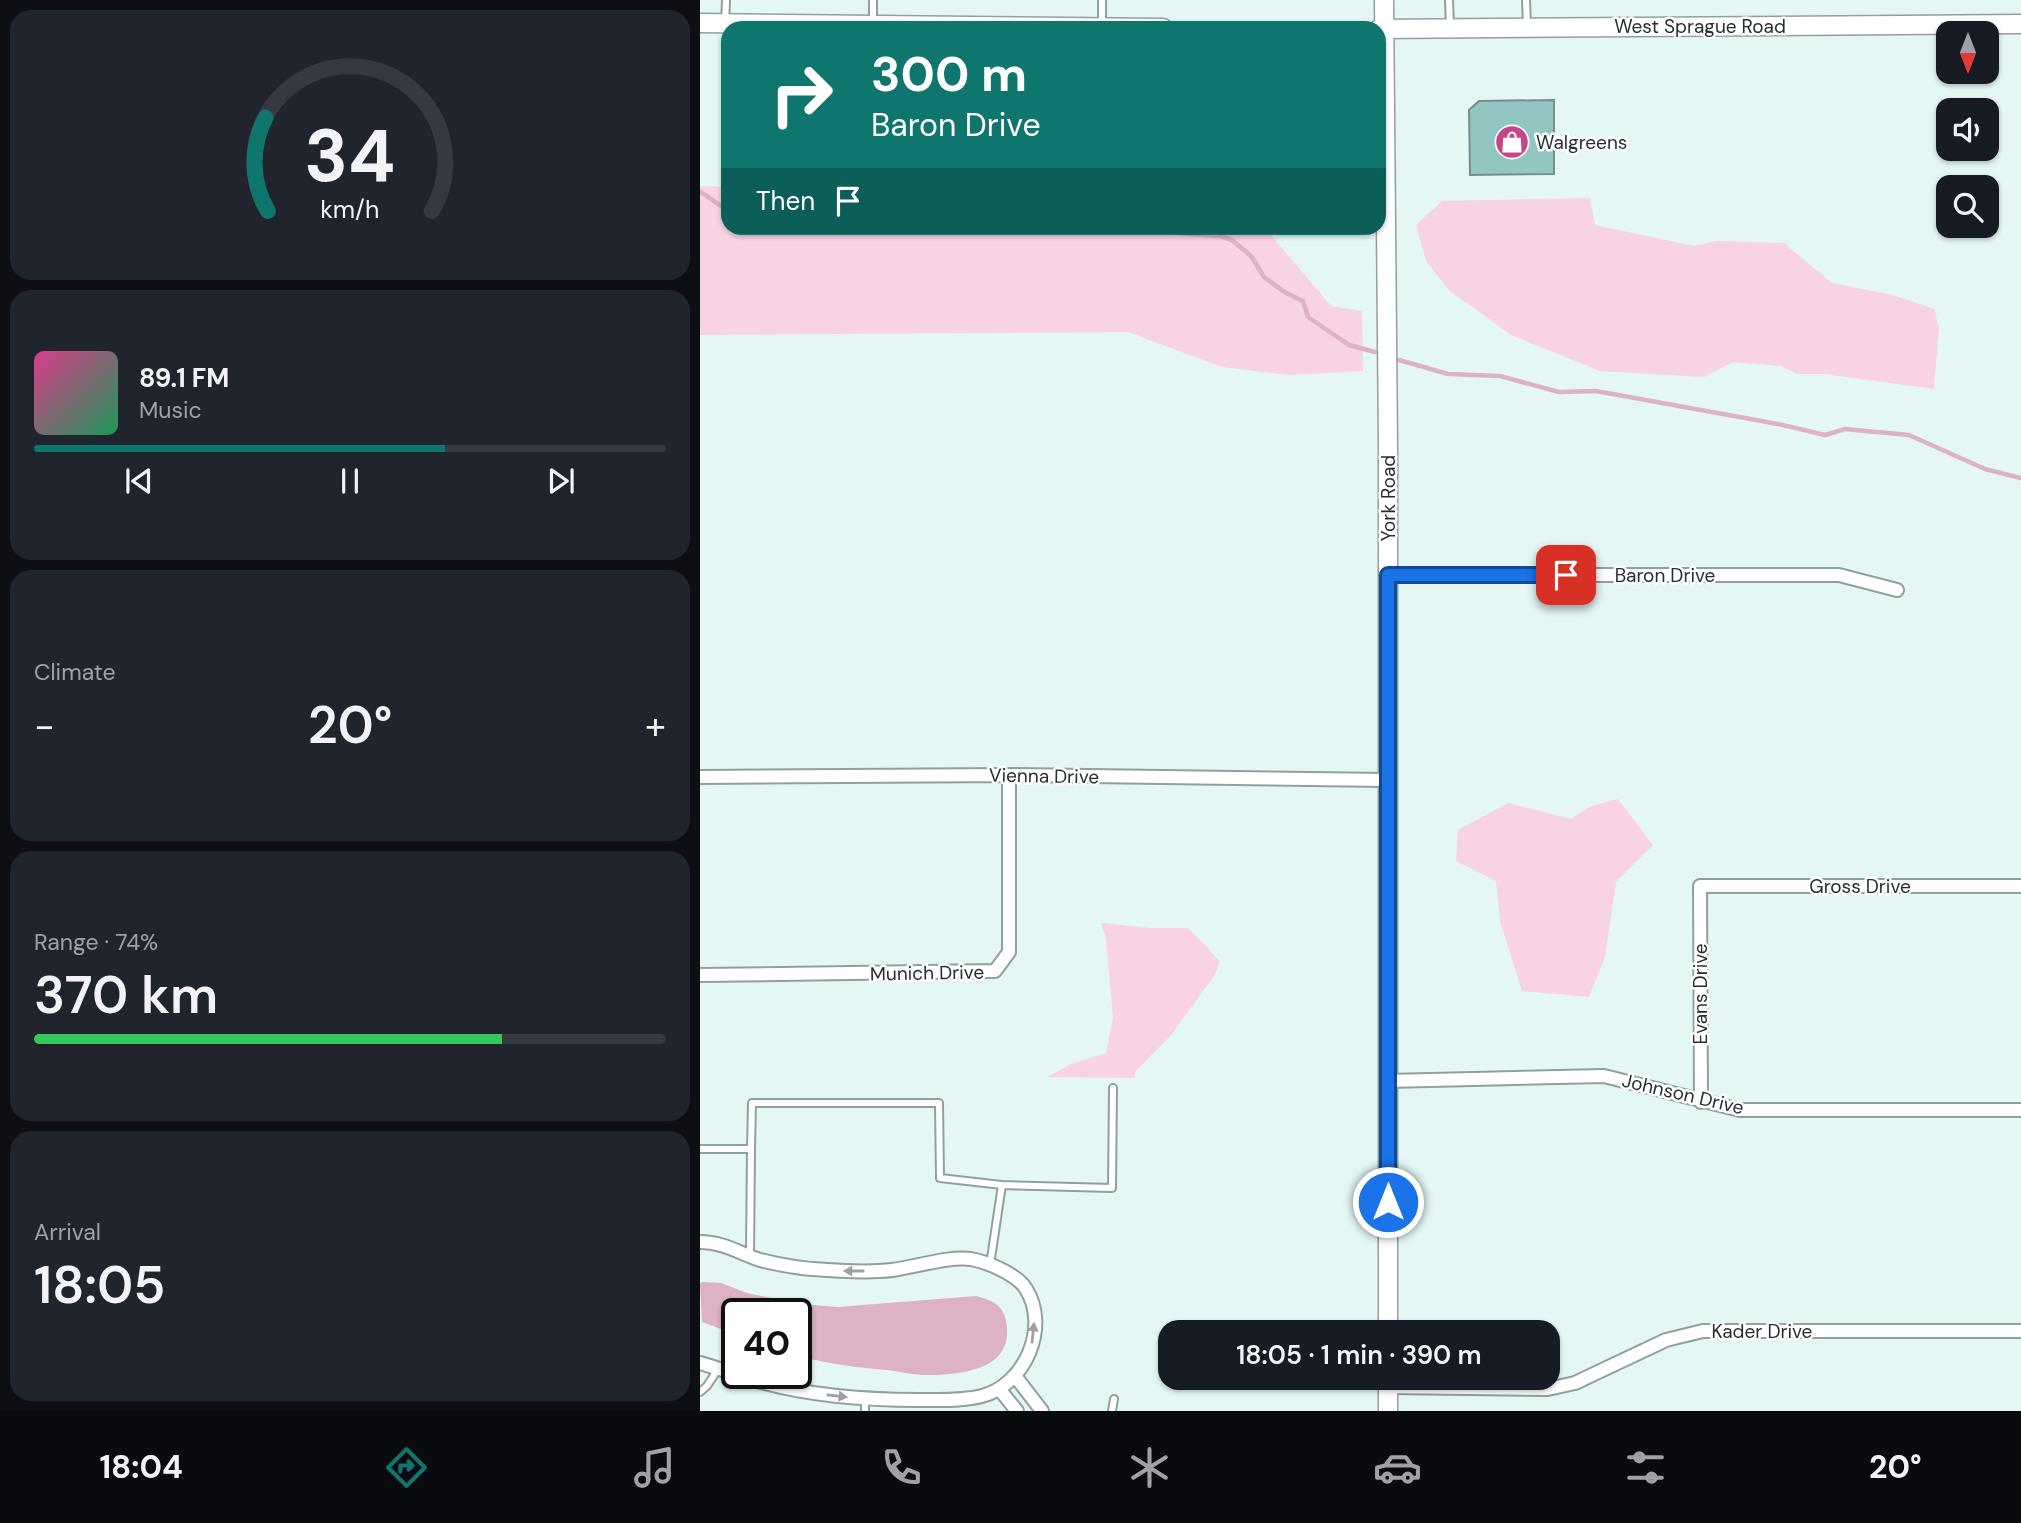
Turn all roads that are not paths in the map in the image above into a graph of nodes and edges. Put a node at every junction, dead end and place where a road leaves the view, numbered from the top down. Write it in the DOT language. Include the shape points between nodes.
graph roads {
  1 [pos="726,0"];
  2 [pos="873,0"];
  3 [pos="1102,0"];
  4 [pos="1384,0"];
  5 [pos="1449,0"];
  6 [pos="1526,0"];
  7 [pos="725,21"];
  8 [pos="873,21"];
  9 [pos="1102,21"];
  10 [pos="1382,21"];
  11 [pos="700,23"];
  12 [pos="721,23"];
  13 [pos="2021,24"];
  14 [pos="1527,27"];
  15 [pos="1450,28"];
  16 [pos="1386,29"];
  17 [pos="1383,235"];
  18 [pos="1388,575"];
  19 [pos="1897,590"];
  20 [pos="1009,775"];
  21 [pos="700,777"];
  22 [pos="1388,780"];
  23 [pos="1700,886"];
  24 [pos="2021,886"];
  25 [pos="700,975"];
  26 [pos="1388,1081"];
  27 [pos="1113,1088"];
  28 [pos="1701,1102"];
  29 [pos="2021,1110"];
  30 [pos="700,1149"];
  31 [pos="751,1149"];
  32 [pos="1002,1185"];
  33 [pos="700,1242"];
  34 [pos="750,1255"];
  35 [pos="990,1265"];
  36 [pos="1388,1320"];
  37 [pos="2021,1331"];
  38 [pos="700,1363"];
  39 [pos="718,1368"];
  40 [pos="1015,1376"];
  41 [pos="1560,1386"];
  42 [pos="1000,1390"];
  43 [pos="1388,1390"];
  44 [pos="700,1392"];
  45 [pos="1114,1399"];
  46 [pos="865,1405"];
  47 [pos="1017,1411"];
  48 [pos="1042,1411"];
  49 [pos="1112,1411"];
  50 [pos="1388,1411"];
  1 -- 7 [label="lane"];
  2 -- 8 [label="lane"];
  3 -- 9 [label="lane"];
  4 -- 10 [label="street, York Road"];
  5 -- 15 [label="lane"];
  6 -- 14 [label="lane"];
  11 -- 12 [label="street"];
  13 -- 14 [label="street, West Sprague Road"];
  14 -- 15 [label="street, West Sprague Road"];
  15 -- 16 [label="street, West Sprague Road"];
  17 -- 18 [label="street, York Road"];
  18 -- 19 [label="street, Baron Drive" via="1839,575"];
  18 -- 22 [label="street, York Road"];
  20 -- 21 [label="street, Vienna Drive"];
  20 -- 22 [label="street, Vienna Drive"];
  20 -- 25 [label="street, Munich Drive" via="1009,952 995,971"];
  22 -- 26 [label="street, York Road"];
  23 -- 24 [label="street, Gross Drive"];
  23 -- 28 [label="street, Evans Drive"];
  26 -- 28 [label="street, Johnson Drive" via="1604,1076"];
  26 -- 36 [label="street, York Road"];
  27 -- 32 [label="lane" via="1112,1188"];
  28 -- 29 [label="street, Johnson Drive" via="1741,1110"];
  30 -- 31 [label="lane"];
  31 -- 32 [label="lane" via="752,1103 939,1103 940,1178"];
  31 -- 34 [label="lane"];
  32 -- 35 [label="lane"];
  33 -- 34 [label="street" via="719,1243"];
  35 -- 34 [label="street, one-way" via="970,1259 890,1271 830,1271"];
  40 -- 35 [label="street, one-way" via="1035,1334 1034,1312 1026,1288"];
  37 -- 41 [label="street, Kader Drive" via="1703,1331 1667,1340"];
  38 -- 39 [label="street"];
  39 -- 44 [label="lane"];
  39 -- 46 [label="street, one-way" via="762,1383"];
  40 -- 42 [label="street"];
  40 -- 48 [label="street"];
  42 -- 46 [label="street" via="981,1396"];
  42 -- 47 [label="street"];
  43 -- 50 [label="street"];
  45 -- 49 [label="lane"];
}
